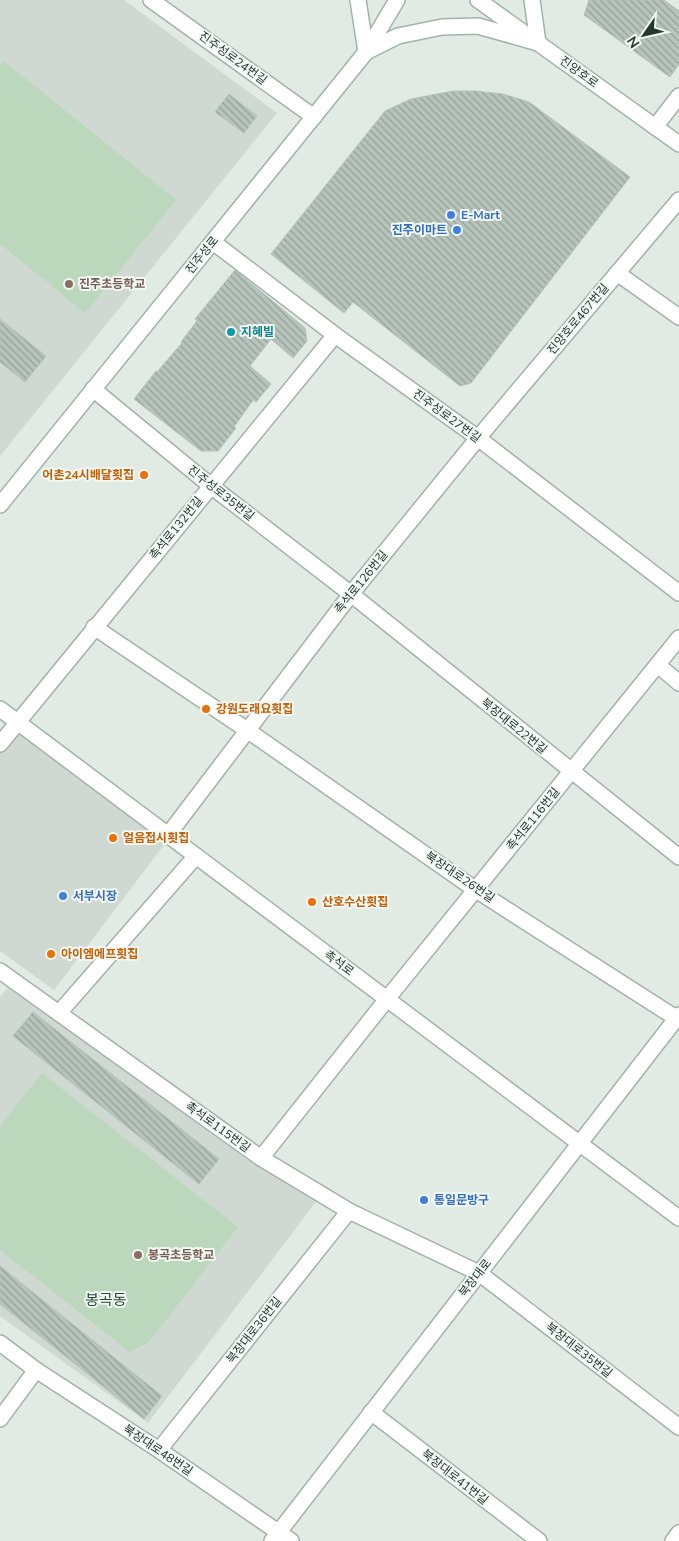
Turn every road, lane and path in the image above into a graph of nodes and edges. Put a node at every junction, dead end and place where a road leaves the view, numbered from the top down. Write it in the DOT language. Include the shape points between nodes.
graph roads {
  1 [pos="151,0"];
  2 [pos="358,0"];
  3 [pos="397,0"];
  4 [pos="478,0"];
  5 [pos="532,0"];
  6 [pos="538,43"];
  7 [pos="366,52"];
  8 [pos="679,96"];
  9 [pos="314,117"];
  10 [pos="656,127"];
  11 [pos="679,144"];
  12 [pos="679,200"];
  13 [pos="212,242"];
  14 [pos="617,273"];
  15 [pos="679,317"];
  16 [pos="335,335"];
  17 [pos="94,389"];
  18 [pos="478,438"];
  19 [pos="211,486"];
  20 [pos="0,505"];
  21 [pos="679,593"];
  22 [pos="351,594"];
  23 [pos="94,627"];
  24 [pos="679,638"];
  25 [pos="658,665"];
  26 [pos="679,683"];
  27 [pos="0,709"];
  28 [pos="17,722"];
  29 [pos="247,730"];
  30 [pos="0,744"];
  31 [pos="571,772"];
  32 [pos="168,835"];
  33 [pos="196,856"];
  34 [pos="679,857"];
  35 [pos="476,890"];
  36 [pos="0,971"];
  37 [pos="387,999"];
  38 [pos="58,1013"];
  39 [pos="678,1018"];
  40 [pos="580,1143"];
  41 [pos="262,1158"];
  42 [pos="349,1211"];
  43 [pos="679,1218"];
  44 [pos="479,1273"];
  45 [pos="0,1343"];
  46 [pos="36,1370"];
  47 [pos="371,1412"];
  48 [pos="0,1419"];
  49 [pos="679,1427"];
  50 [pos="159,1450"];
  51 [pos="679,1533"];
  52 [pos="275,1536"];
  53 [pos="291,1541"];
  54 [pos="538,1541"];
  55 [pos="673,1541"];
  1 -- 9 [label="street, 진주성로24번길"];
  2 -- 7 [label="street"];
  3 -- 7 [label="street, 진주성로"];
  4 -- 6 [label="street, 진양호로"];
  5 -- 6 [label="street"];
  6 -- 7 [label="street" via="478,26 442,26 398,36"];
  6 -- 10 [label="street, 진양호로"];
  7 -- 9 [label="street, 진주성로"];
  8 -- 10 [label="street"];
  9 -- 13 [label="street, 진주성로"];
  10 -- 11 [label="street, 진양호로"];
  12 -- 14 [label="street, 진양호로467번길"];
  13 -- 16 [label="street, 진주성로27번길"];
  13 -- 17 [label="street, 진주성로"];
  14 -- 15 [label="street"];
  14 -- 18 [label="street, 진양호로467번길"];
  16 -- 18 [label="street, 진주성로27번길"];
  16 -- 19 [label="street, 촉석로132번길"];
  17 -- 19 [label="street, 진주성로35번길"];
  17 -- 20 [label="street, 진주성로"];
  18 -- 21 [label="street, 진주성로27번길"];
  18 -- 22 [label="street, 촉석로126번길"];
  19 -- 22 [label="street, 진주성로35번길"];
  19 -- 23 [label="street, 촉석로132번길"];
  22 -- 29 [label="street, 촉석로126번길"];
  22 -- 31 [label="street, 북장대로22번길"];
  23 -- 28 [label="street, 촉석로132번길"];
  23 -- 29 [label="street"];
  24 -- 25 [label="street, 촉석로116번길"];
  25 -- 26 [label="street"];
  25 -- 31 [label="street, 촉석로116번길"];
  27 -- 28 [label="street, 촉석로"];
  28 -- 30 [label="street, 촉석로132번길"];
  28 -- 32 [label="street, 촉석로"];
  29 -- 32 [label="street, 촉석로126번길"];
  29 -- 35 [label="street, 북장대로26번길"];
  31 -- 34 [label="street, 북장대로22번길"];
  31 -- 35 [label="street, 촉석로116번길"];
  32 -- 33 [label="street, 촉석로"];
  33 -- 37 [label="street, 촉석로"];
  33 -- 38 [label="street"];
  35 -- 37 [label="street, 촉석로116번길"];
  35 -- 39 [label="street, 북장대로26번길"];
  36 -- 38 [label="street, 촉석로115번길"];
  37 -- 40 [label="street, 촉석로"];
  37 -- 41 [label="street, 촉석로115번길"];
  38 -- 41 [label="street, 촉석로115번길"];
  39 -- 40 [label="street, 북장대로"];
  40 -- 43 [label="street, 촉석로"];
  40 -- 44 [label="street, 북장대로"];
  41 -- 42 [label="street"];
  42 -- 44 [label="street"];
  42 -- 50 [label="street, 북장대로36번길"];
  44 -- 47 [label="street, 북장대로"];
  44 -- 49 [label="street, 북장대로35번길"];
  45 -- 46 [label="street, 북장대로48번길"];
  46 -- 48 [label="street"];
  46 -- 50 [label="street, 북장대로48번길"];
  47 -- 52 [label="street, 북장대로"];
  47 -- 54 [label="street, 북장대로41번길"];
  50 -- 52 [label="street, 북장대로48번길"];
  51 -- 55 [label="street"];
  52 -- 53 [label="street, 북장대로48번길"];
}
